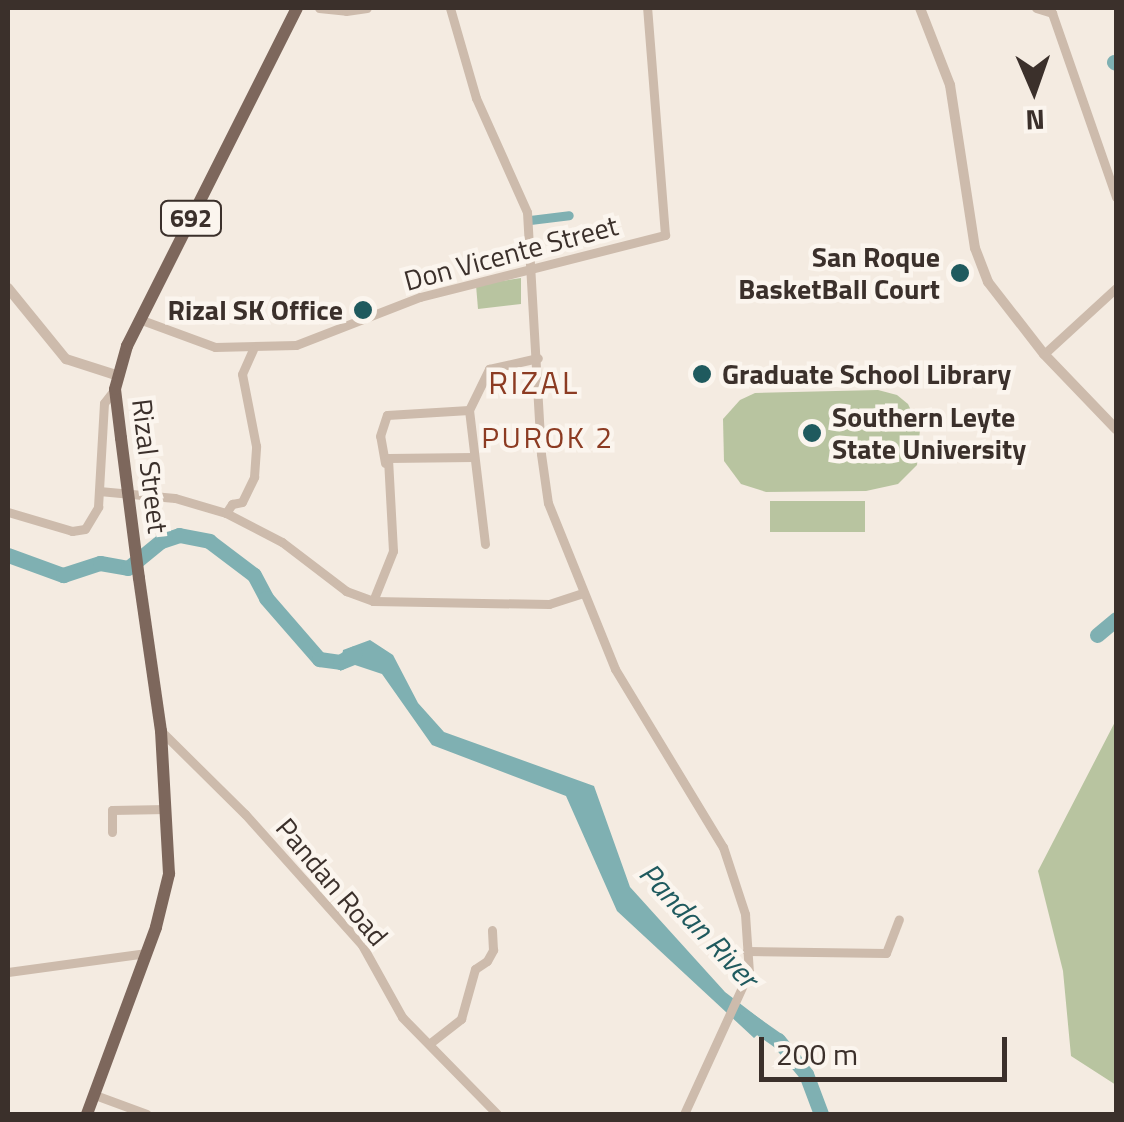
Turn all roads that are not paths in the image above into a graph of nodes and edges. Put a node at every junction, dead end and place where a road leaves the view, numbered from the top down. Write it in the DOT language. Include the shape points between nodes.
graph roads {
  1 [pos="297,8"];
  2 [pos="319,8"];
  3 [pos="367,8"];
  4 [pos="450,8"];
  5 [pos="647,8"];
  6 [pos="920,8"];
  7 [pos="1036,8"];
  8 [pos="1116,197"];
  9 [pos="530,271"];
  10 [pos="8,288"];
  11 [pos="1116,288"];
  12 [pos="140,318"];
  13 [pos="252,349"];
  14 [pos="1044,354"];
  15 [pos="538,358"];
  16 [pos="117,382"];
  17 [pos="469,410"];
  18 [pos="1116,430"];
  19 [pos="473,457"];
  20 [pos="385,464"];
  21 [pos="99,491"];
  22 [pos="8,512"];
  23 [pos="226,513"];
  24 [pos="485,544"];
  25 [pos="583,593"];
  26 [pos="373,601"];
  27 [pos="161,731"];
  28 [pos="166,809"];
  29 [pos="112,832"];
  30 [pos="899,918"];
  31 [pos="492,930"];
  32 [pos="747,951"];
  33 [pos="148,953"];
  34 [pos="8,972"];
  35 [pos="429,1044"];
  36 [pos="95,1096"];
  37 [pos="87,1114"];
  38 [pos="147,1114"];
  39 [pos="497,1114"];
  40 [pos="684,1114"];
  1 -- 12 [label="main road, Rizal Street / 692"];
  2 -- 3 [label="street"];
  4 -- 9 [label="street" via="476,98 527,212"];
  5 -- 9 [label="street, Don Vicente Street" via="665,235"];
  6 -- 14 [label="street" via="960,124 975,248 988,282"];
  7 -- 8 [label="street" via="1052,13"];
  9 -- 13 [label="street, Don Vicente Street" via="420,297 296,345"];
  9 -- 15 [label="street"];
  10 -- 16 [label="street" via="66,360"];
  11 -- 14 [label="street"];
  12 -- 13 [label="street, Don Vicente Street" via="190,340"];
  12 -- 16 [label="main road, Rizal Street / 692"];
  13 -- 23 [label="street" via="242,374 256,446 254,477 242,502"];
  14 -- 18 [label="street"];
  15 -- 17 [label="street" via="489,369"];
  15 -- 25 [label="street" via="548,503"];
  16 -- 21 [label="street" via="104,403"];
  16 -- 27 [label="main road, Rizal Street / 692, bridge"];
  17 -- 19 [label="street"];
  17 -- 20 [label="street" via="387,415 380,426"];
  19 -- 20 [label="street" via="392,455"];
  19 -- 24 [label="street"];
  20 -- 26 [label="street" via="393,551"];
  21 -- 22 [label="street" via="85,529"];
  21 -- 23 [label="street" via="175,498"];
  23 -- 26 [label="street" via="282,542 346,591"];
  25 -- 26 [label="street" via="549,604"];
  25 -- 32 [label="street" via="614,668 723,847 744,914"];
  27 -- 28 [label="main road, 692"];
  27 -- 35 [label="street, Pandan Road" via="362,945 402,1016"];
  28 -- 29 [label="street" via="112,810"];
  28 -- 33 [label="main road, 692" via="168,892"];
  30 -- 32 [label="street" via="886,952"];
  31 -- 35 [label="street" via="493,950 475,968 460,1019"];
  32 -- 40 [label="street" via="741,998"];
  33 -- 34 [label="street"];
  33 -- 36 [label="main road, 692"];
  35 -- 39 [label="street, Pandan Road"];
  36 -- 37 [label="main road, 692"];
  36 -- 38 [label="street"];
}
